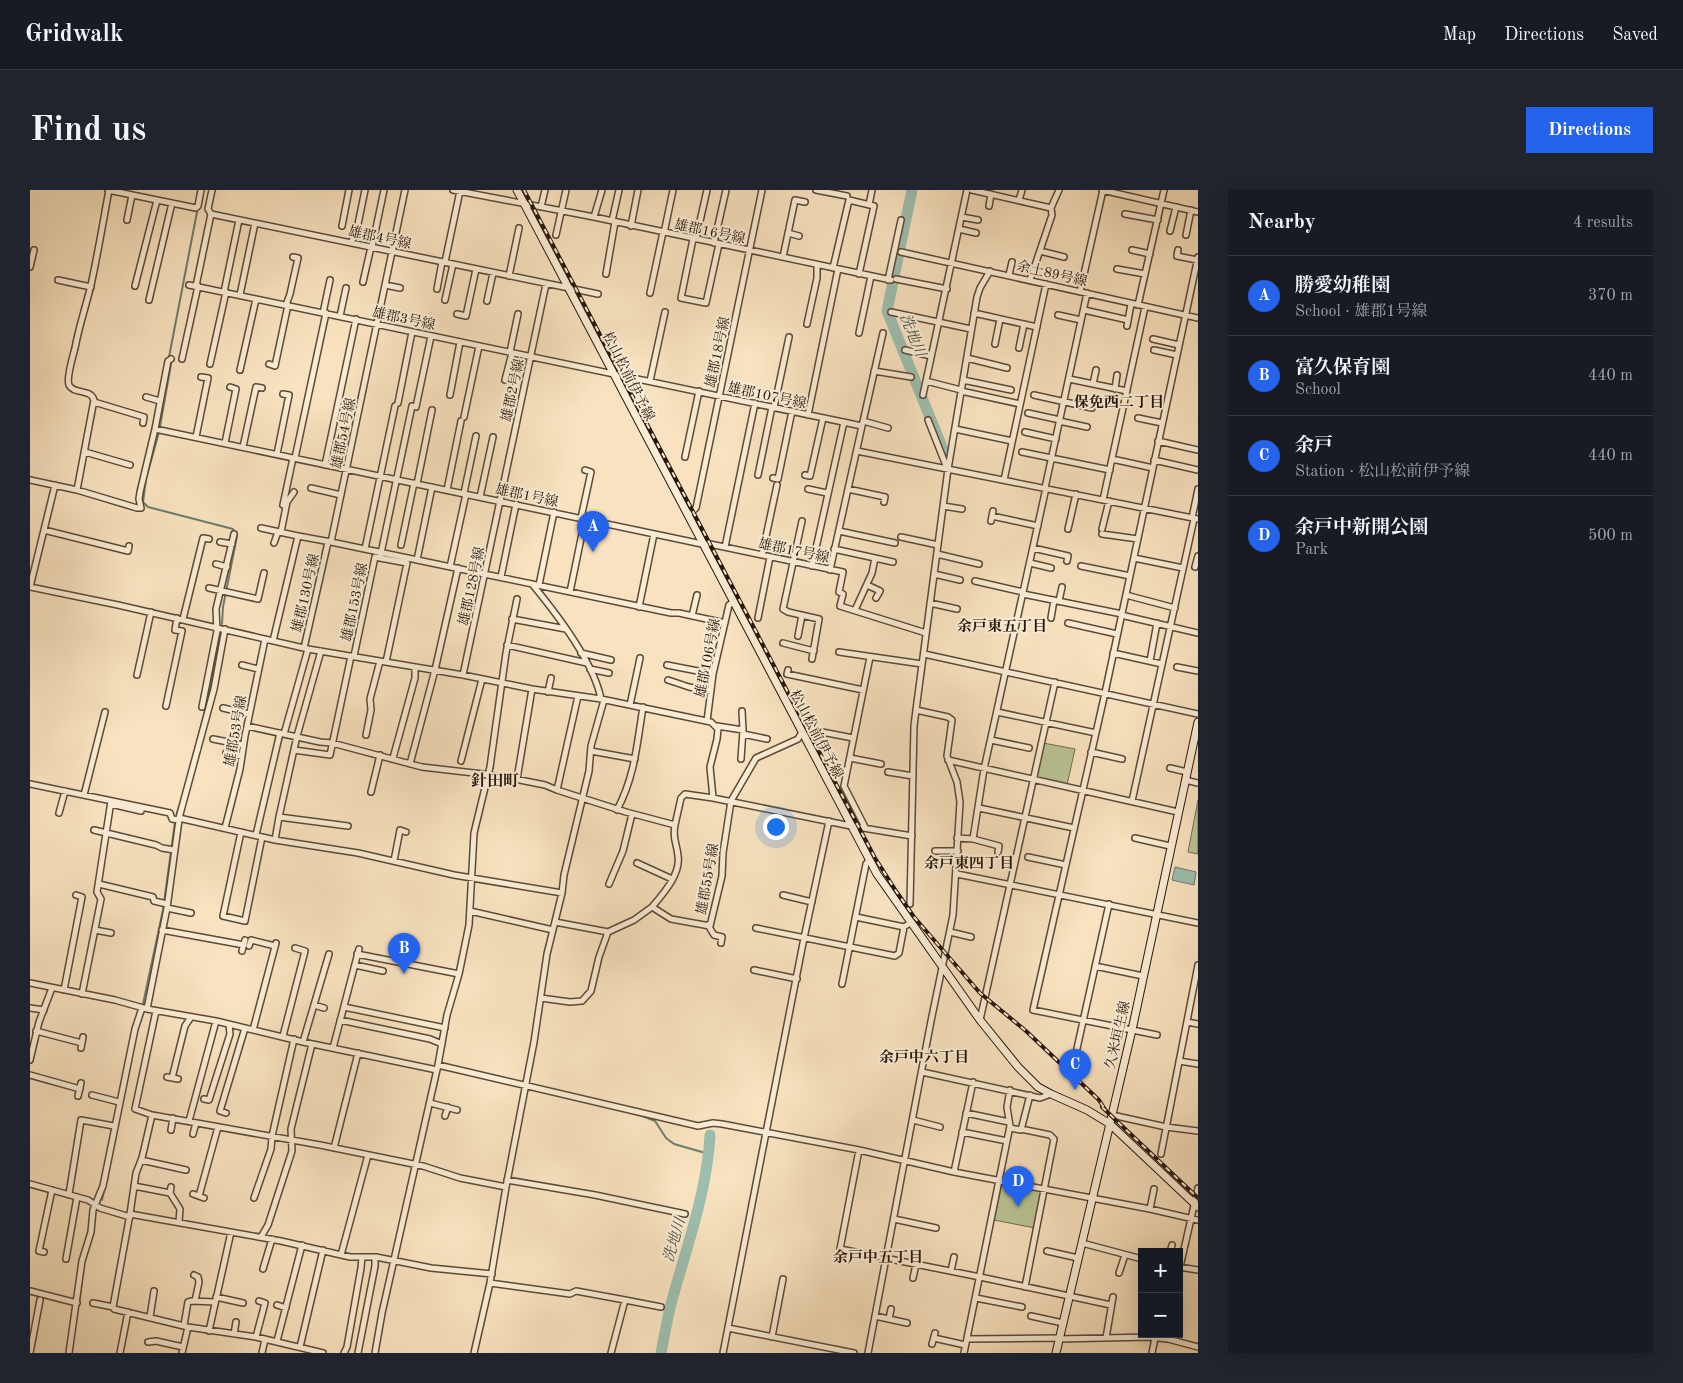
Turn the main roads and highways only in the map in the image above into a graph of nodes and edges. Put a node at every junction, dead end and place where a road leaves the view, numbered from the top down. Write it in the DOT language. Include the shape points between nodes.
graph roads {
  1 [pos="517,190"];
  2 [pos="1198,722"];
  3 [pos="1110,1124"];
  4 [pos="1196,1205"];
  5 [pos="1056,1353"];
  1 -- 3 [label="main road, 松山松前伊予線" via="851,826 907,925 1018,1068 1038,1087"];
  2 -- 3 [label="main road, 久米垣生線"];
  3 -- 4 [label="main road, 松山松前伊予線"];
  3 -- 5 [label="main road, 久米垣生線"];
}
